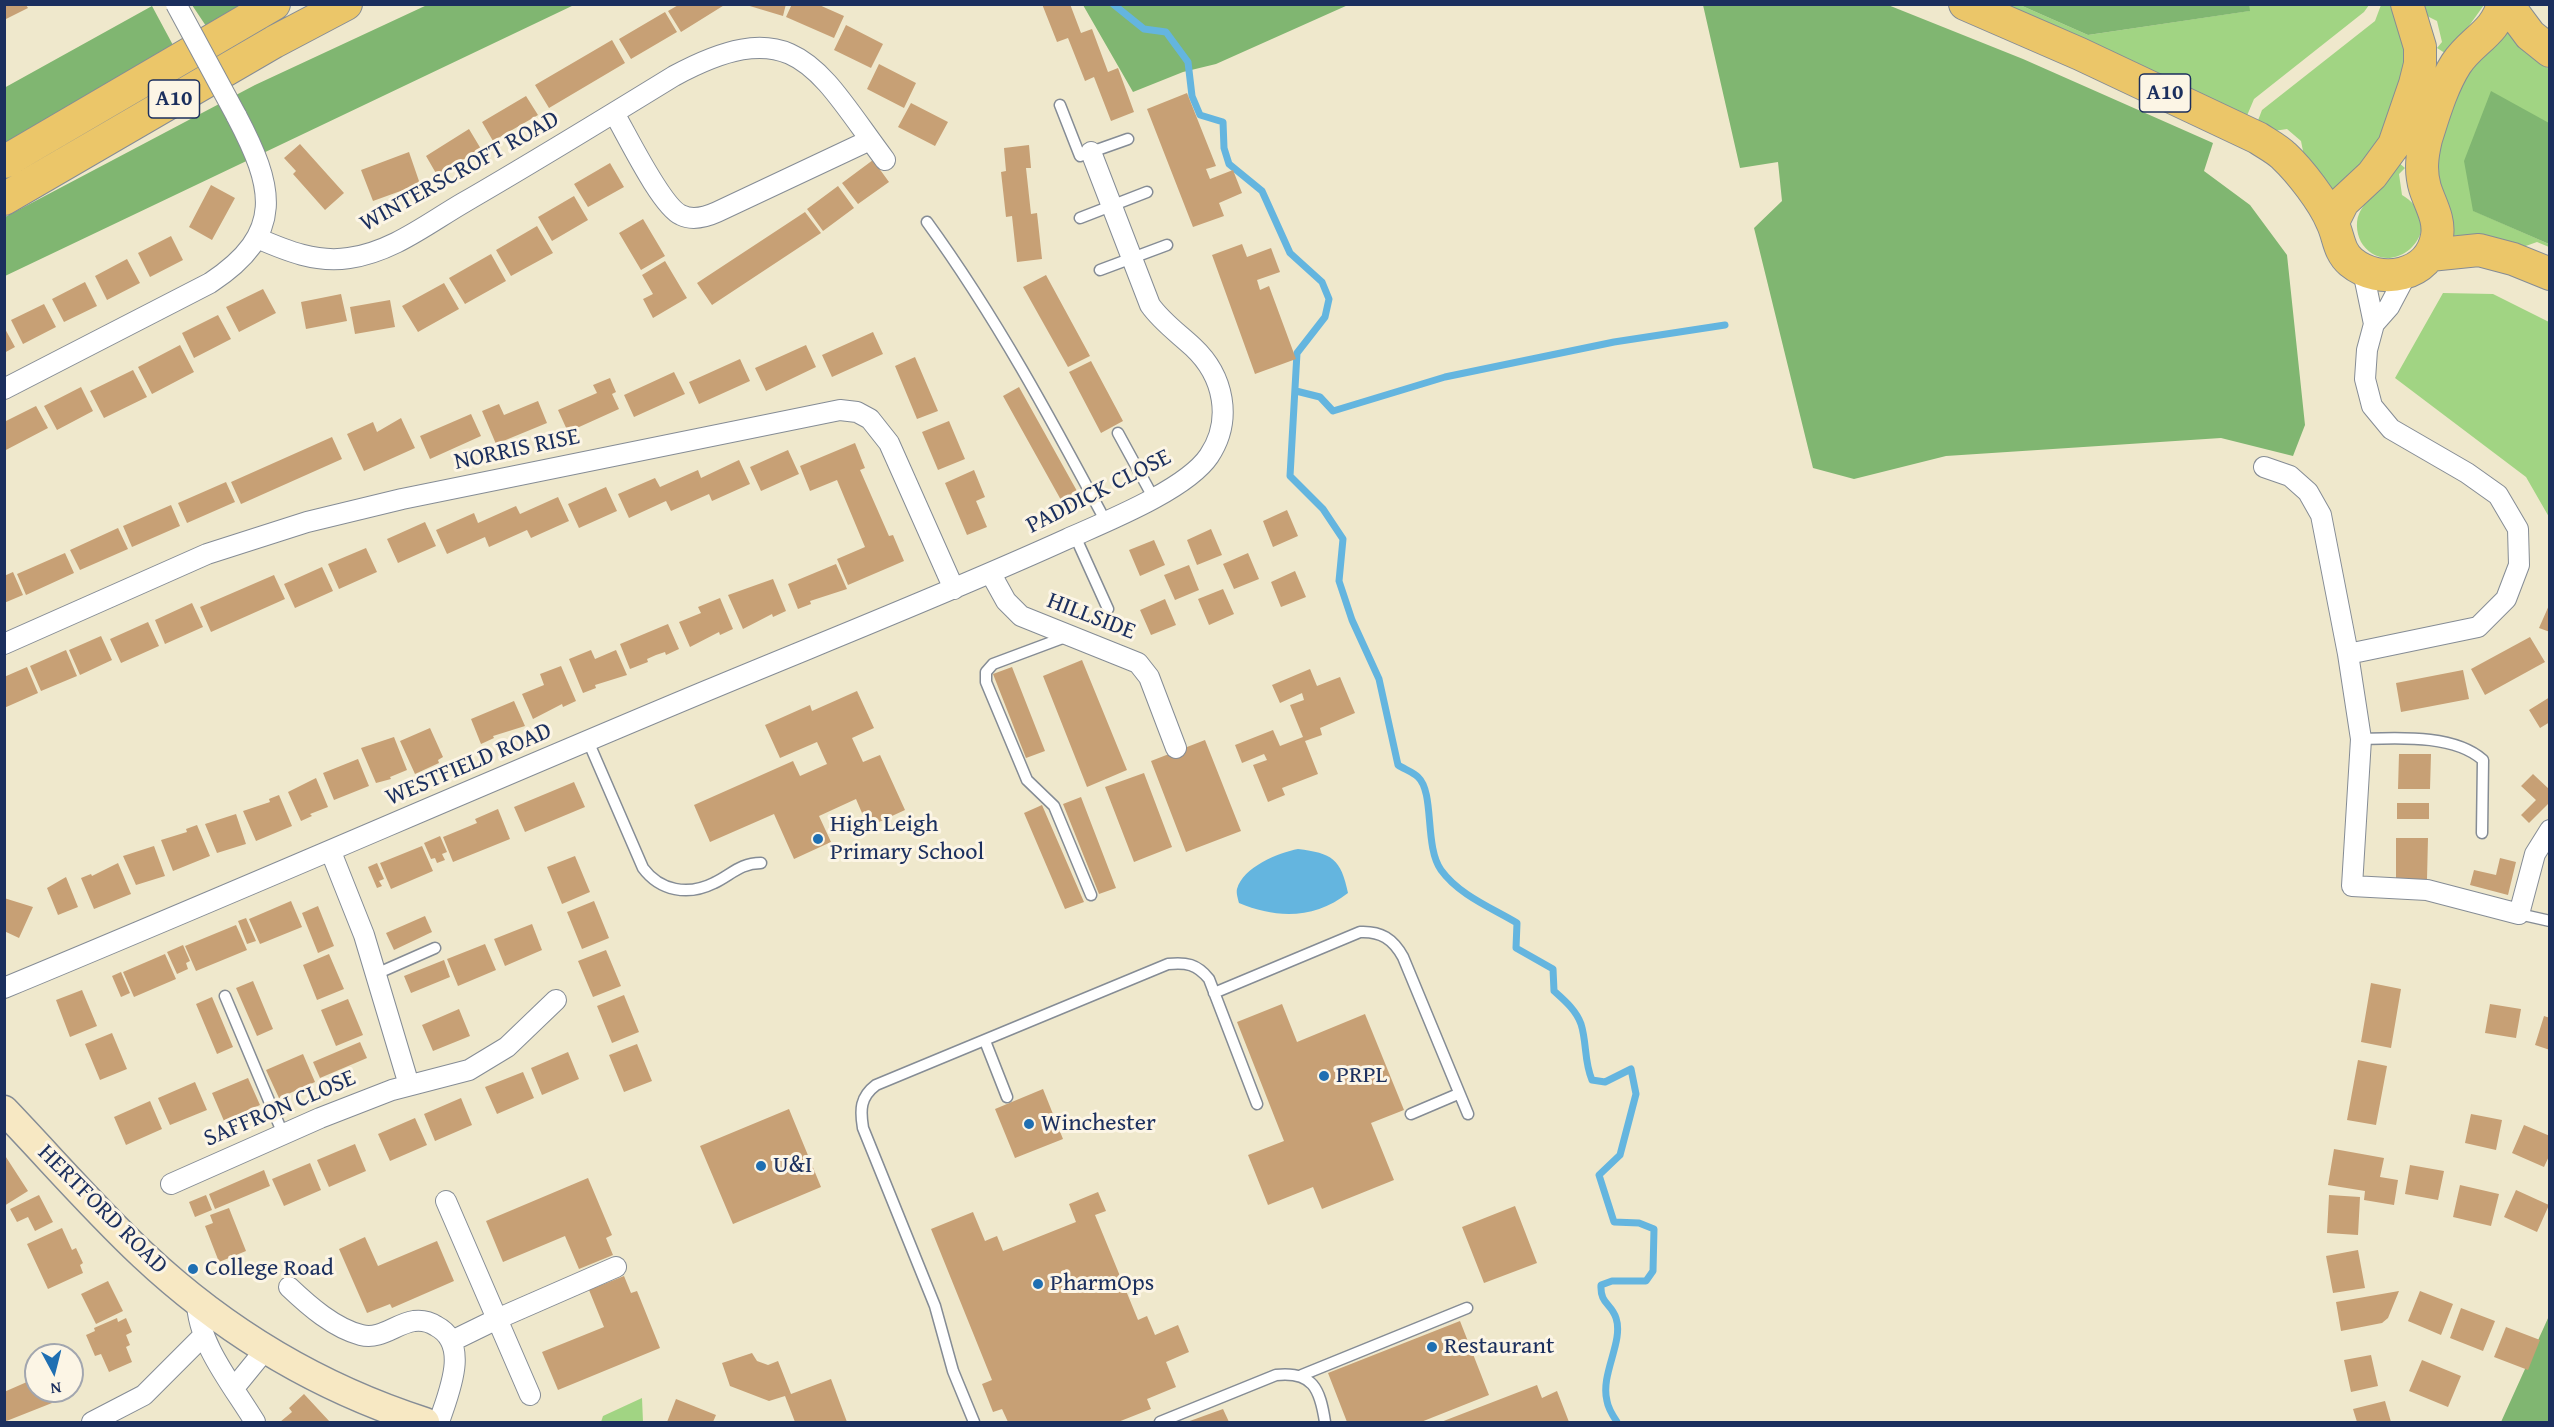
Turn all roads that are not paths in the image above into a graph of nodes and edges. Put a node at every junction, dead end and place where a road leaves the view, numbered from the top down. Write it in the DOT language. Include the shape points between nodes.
graph roads {
  1 [pos="176,4"];
  2 [pos="274,4"];
  3 [pos="346,4"];
  4 [pos="1965,4"];
  5 [pos="2407,4"];
  6 [pos="2505,4"];
  7 [pos="2550,51"];
  8 [pos="1060,105"];
  9 [pos="614,113"];
  10 [pos="1128,139"];
  11 [pos="870,140"];
  12 [pos="1091,152"];
  13 [pos="885,160"];
  14 [pos="4,162"];
  15 [pos="1147,192"];
  16 [pos="4,199"];
  17 [pos="1112,206"];
  18 [pos="1080,218"];
  19 [pos="927,222"];
  20 [pos="2333,222"];
  21 [pos="257,238"];
  22 [pos="1167,245"];
  23 [pos="1132,258"];
  24 [pos="2419,264"];
  25 [pos="1101,270"];
  26 [pos="2364,271"];
  27 [pos="2550,274"];
  28 [pos="2374,324"];
  29 [pos="4,389"];
  30 [pos="1118,433"];
  31 [pos="2264,467"];
  32 [pos="1153,497"];
  33 [pos="1106,522"];
  34 [pos="1075,536"];
  35 [pos="991,574"];
  36 [pos="954,589"];
  37 [pos="1108,609"];
  38 [pos="1068,636"];
  39 [pos="4,644"];
  40 [pos="2348,654"];
  41 [pos="2361,739"];
  42 [pos="588,741"];
  43 [pos="1176,748"];
  44 [pos="2550,830"];
  45 [pos="2482,833"];
  46 [pos="331,852"];
  47 [pos="760,863"];
  48 [pos="1090,895"];
  49 [pos="2519,914"];
  50 [pos="2550,921"];
  51 [pos="435,948"];
  52 [pos="376,974"];
  53 [pos="4,988"];
  54 [pos="1214,993"];
  55 [pos="225,996"];
  56 [pos="556,1000"];
  57 [pos="984,1041"];
  58 [pos="409,1085"];
  59 [pos="1458,1094"];
  60 [pos="1007,1097"];
  61 [pos="1257,1104"];
  62 [pos="4,1110"];
  63 [pos="1411,1114"];
  64 [pos="1468,1114"];
  65 [pos="283,1134"];
  66 [pos="171,1184"];
  67 [pos="446,1201"];
  68 [pos="616,1267"];
  69 [pos="289,1287"];
  70 [pos="197,1301"];
  71 [pos="1467,1308"];
  72 [pos="497,1319"];
  73 [pos="203,1336"];
  74 [pos="452,1341"];
  75 [pos="265,1350"];
  76 [pos="1302,1375"];
  77 [pos="234,1388"];
  78 [pos="530,1395"];
  79 [pos="92,1422"];
  80 [pos="255,1422"];
  81 [pos="425,1422"];
  82 [pos="439,1422"];
  83 [pos="974,1422"];
  84 [pos="1160,1422"];
  85 [pos="1325,1422"];
  1 -- 21 [label="street, bridge" via="256,153 264,178 265,208"];
  2 -- 14 [label="main road, A10"];
  3 -- 16 [label="main road, A10"];
  4 -- 20 [label="main road, A10" via="2258,138 2284,155"];
  5 -- 20 [label="main road" via="2420,48 2415,84 2394,145 2372,175 2343,202"];
  6 -- 7 [label="main road" via="2529,35"];
  6 -- 24 [label="main road" via="2490,32 2465,52 2456,65 2427,136 2422,175 2437,223 2437,237"];
  8 -- 12 [label="lane" via="1080,156"];
  9 -- 11 [label="street, WINTERSCROFT ROAD" via="699,62 736,49 768,48 794,55 812,67 834,89"];
  9 -- 11 [label="street" via="666,202 687,218 717,212"];
  9 -- 21 [label="street, WINTERSCROFT ROAD" via="378,251 347,259 317,259"];
  10 -- 12 [label="lane"];
  11 -- 13 [label="street, WINTERSCROFT ROAD"];
  12 -- 17 [label="street, PADDICK CLOSE"];
  15 -- 17 [label="lane"];
  17 -- 18 [label="lane"];
  17 -- 23 [label="street, PADDICK CLOSE"];
  19 -- 33 [label="lane" via="999,328"];
  20 -- 26 [label="main road" via="2340,248"];
  21 -- 29 [label="street" via="239,262 210,283"];
  22 -- 23 [label="lane"];
  23 -- 25 [label="lane"];
  23 -- 32 [label="street, PADDICK CLOSE" via="1150,305 1208,363 1218,380 1223,410 1208,458"];
  24 -- 26 [label="main road" via="2378,275"];
  24 -- 27 [label="main road" via="2479,250"];
  24 -- 28 [label="street"];
  26 -- 28 [label="street"];
  28 -- 40 [label="street" via="2365,379 2372,406 2391,429 2498,495 2518,529 2519,565 2506,599 2478,627"];
  30 -- 32 [label="lane"];
  31 -- 40 [label="street" via="2290,476 2308,492 2321,515"];
  32 -- 33 [label="street, PADDICK CLOSE"];
  33 -- 34 [label="street, PADDICK CLOSE"];
  34 -- 35 [label="street, PADDICK CLOSE"];
  34 -- 37 [label="lane"];
  35 -- 36 [label="street, PADDICK CLOSE"];
  35 -- 38 [label="street, HILLSIDE" via="1014,610 1032,622"];
  36 -- 39 [label="street, NORRIS RISE" via="890,443 870,419 840,410 307,522 188,562"];
  36 -- 42 [label="street, WESTFIELD ROAD"];
  38 -- 43 [label="street, HILLSIDE" via="1128,658 1145,670"];
  38 -- 48 [label="lane" via="993,664 985,677 1027,780 1054,806"];
  40 -- 41 [label="street"];
  41 -- 45 [label="lane" via="2420,738 2472,750 2483,760"];
  41 -- 49 [label="street" via="2352,886 2427,890"];
  42 -- 46 [label="street, WESTFIELD ROAD"];
  42 -- 47 [label="lane" via="643,868 657,882 667,888 694,890 716,882 738,867"];
  44 -- 49 [label="street" via="2535,854"];
  46 -- 52 [label="street"];
  46 -- 53 [label="street, WESTFIELD ROAD"];
  49 -- 50 [label="lane"];
  51 -- 52 [label="lane"];
  52 -- 58 [label="street"];
  54 -- 57 [label="lane" via="1209,979 1193,964 1168,964"];
  54 -- 59 [label="lane" via="1360,932 1384,936 1403,957"];
  54 -- 61 [label="lane"];
  55 -- 65 [label="lane"];
  56 -- 58 [label="street, SAFFRON CLOSE" via="492,1058 456,1074"];
  57 -- 60 [label="lane"];
  57 -- 83 [label="lane" via="876,1085 866,1092 861,1117 935,1306 953,1371"];
  58 -- 65 [label="street, SAFFRON CLOSE"];
  59 -- 63 [label="lane"];
  59 -- 64 [label="lane"];
  62 -- 70 [label="main road, HERTFORD ROAD" via="118,1231"];
  65 -- 66 [label="street, SAFFRON CLOSE"];
  67 -- 72 [label="street"];
  68 -- 72 [label="street"];
  69 -- 74 [label="street" via="320,1313 362,1335 375,1336 416,1321 430,1322 444,1330"];
  70 -- 73 [label="street"];
  70 -- 75 [label="main road, HERTFORD ROAD"];
  71 -- 76 [label="lane"];
  72 -- 74 [label="street"];
  72 -- 78 [label="street"];
  73 -- 77 [label="street"];
  73 -- 79 [label="street" via="144,1395"];
  74 -- 82 [label="street" via="454,1373"];
  75 -- 77 [label="street"];
  75 -- 81 [label="main road, HERTFORD ROAD" via="353,1397"];
  76 -- 84 [label="lane" via="1276,1375"];
  76 -- 85 [label="lane" via="1317,1392"];
  77 -- 80 [label="street"];
}
